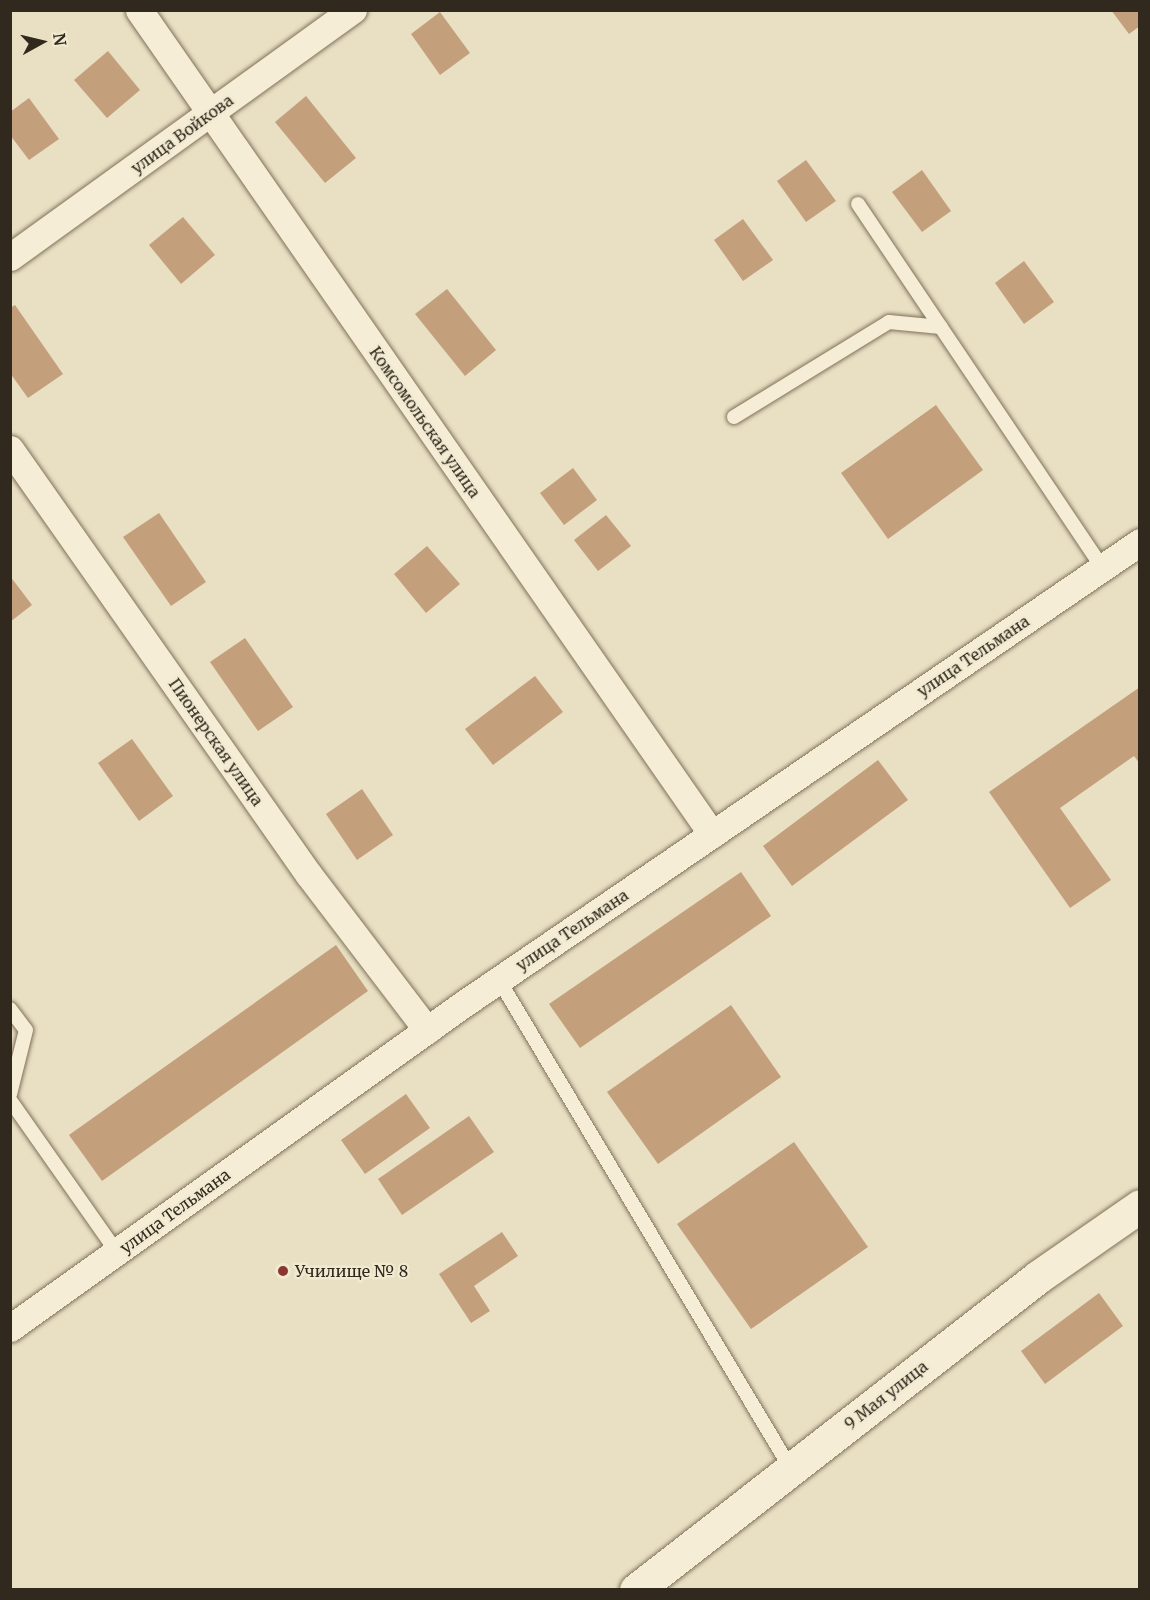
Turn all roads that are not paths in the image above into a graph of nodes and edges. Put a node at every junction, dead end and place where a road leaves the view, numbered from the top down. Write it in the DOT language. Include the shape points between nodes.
graph roads {
  1 [pos="139,10"];
  2 [pos="354,10"];
  3 [pos="210,113"];
  4 [pos="858,204"];
  5 [pos="10,257"];
  6 [pos="941,327"];
  7 [pos="734,417"];
  8 [pos="10,449"];
  9 [pos="1140,542"];
  10 [pos="1102,567"];
  11 [pos="712,834"];
  12 [pos="498,980"];
  13 [pos="10,1009"];
  14 [pos="427,1030"];
  15 [pos="10,1095"];
  16 [pos="10,1100"];
  17 [pos="1140,1206"];
  18 [pos="117,1252"];
  19 [pos="10,1328"];
  20 [pos="791,1469"];
  21 [pos="636,1590"];
  1 -- 3 [label="street, Комсомольская улица"];
  2 -- 3 [label="street, улица Войкова"];
  3 -- 5 [label="street, улица Войкова"];
  3 -- 11 [label="street, Комсомольская улица"];
  4 -- 6 [label="lane"];
  6 -- 7 [label="lane" via="889,322"];
  6 -- 10 [label="lane"];
  8 -- 14 [label="street, Пионерская улица" via="309,875"];
  9 -- 10 [label="street, улица Тельмана"];
  10 -- 11 [label="street, улица Тельмана"];
  11 -- 12 [label="street, улица Тельмана"];
  12 -- 14 [label="street, улица Тельмана"];
  12 -- 20 [label="lane"];
  13 -- 15 [label="lane" via="26,1030"];
  14 -- 18 [label="street, улица Тельмана"];
  16 -- 18 [label="lane"];
  17 -- 20 [label="main road, 9 Мая улица" via="1038,1277"];
  18 -- 19 [label="street, улица Тельмана"];
  20 -- 21 [label="main road, 9 Мая улица"];
}
